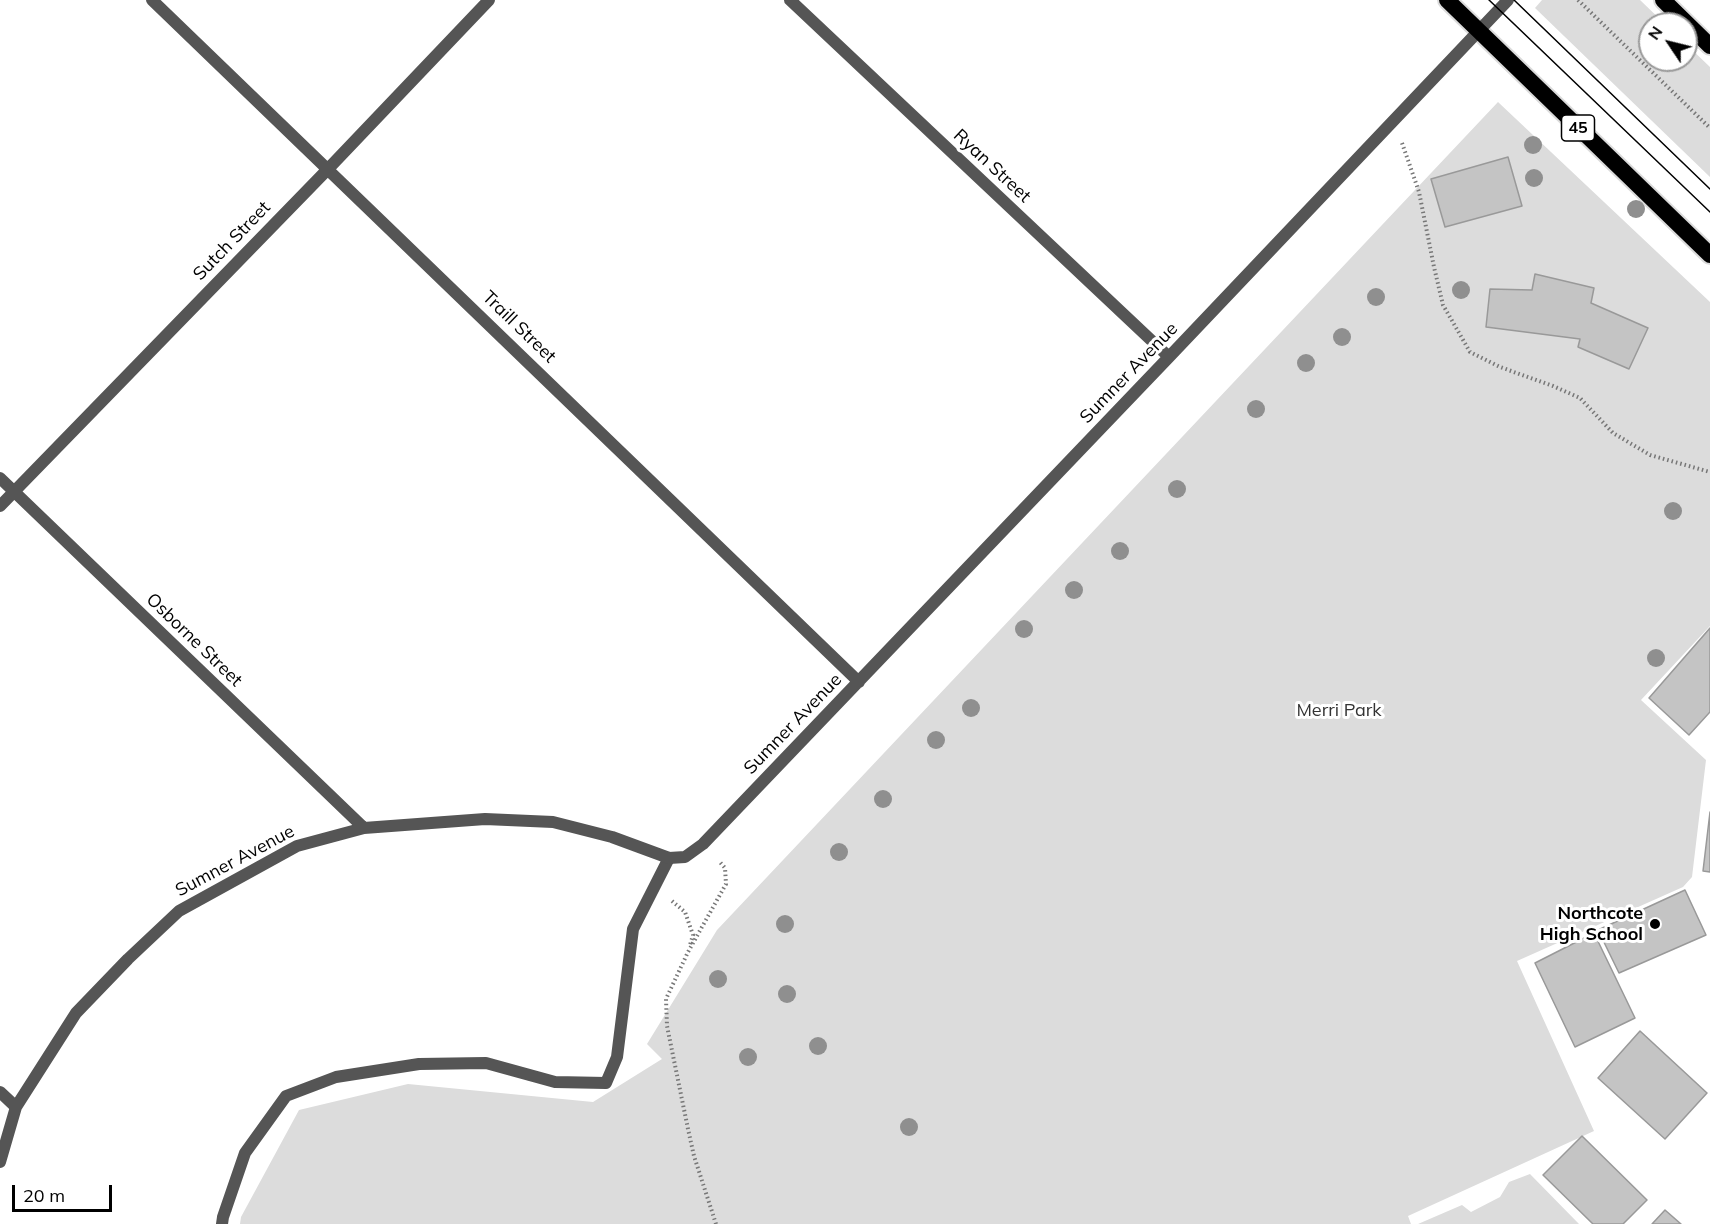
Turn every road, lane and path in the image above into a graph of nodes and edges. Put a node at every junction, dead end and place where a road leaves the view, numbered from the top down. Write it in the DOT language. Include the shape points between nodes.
graph roads {
  1 [pos="152,0"];
  2 [pos="489,0"];
  3 [pos="790,0"];
  4 [pos="1447,0"];
  5 [pos="1508,0"];
  6 [pos="1578,0"];
  7 [pos="1663,0"];
  8 [pos="1478,31"];
  9 [pos="1710,46"];
  10 [pos="1394,120"];
  11 [pos="1710,128"];
  12 [pos="328,169"];
  13 [pos="1710,255"];
  14 [pos="1169,357"];
  15 [pos="1710,472"];
  16 [pos="0,478"];
  17 [pos="13,491"];
  18 [pos="0,506"];
  19 [pos="859,682"];
  20 [pos="364,828"];
  21 [pos="703,844"];
  22 [pos="669,858"];
  23 [pos="652,890"];
  24 [pos="688,952"];
  25 [pos="0,1092"];
  26 [pos="16,1107"];
  27 [pos="0,1162"];
  28 [pos="222,1224"];
  29 [pos="716,1224"];
  1 -- 12 [label="street, Traill Street"];
  2 -- 12 [label="street, Sutch Street"];
  3 -- 14 [label="street, Ryan Street"];
  4 -- 8 [label="highway, 45"];
  5 -- 8 [label="street, Sumner Avenue"];
  6 -- 11 [label="path"];
  7 -- 9 [label="highway"];
  8 -- 10 [label="street, Sumner Avenue"];
  8 -- 13 [label="highway, 45"];
  10 -- 14 [label="street, Sumner Avenue"];
  10 -- 15 [label="path" via="1419,192 1443,305 1470,352 1500,368 1580,398 1613,433 1650,455"];
  12 -- 17 [label="street, Sutch Street"];
  12 -- 19 [label="street, Traill Street"];
  14 -- 19 [label="street, Sumner Avenue"];
  16 -- 17 [label="street, Osborne Street"];
  17 -- 18 [label="street, Sutch Street"];
  17 -- 20 [label="street, Osborne Street"];
  19 -- 21 [label="street, Sumner Avenue"];
  20 -- 22 [label="street, Sumner Avenue" via="485,819 553,822 612,837"];
  20 -- 26 [label="street, Sumner Avenue" via="297,846 179,911 76,1013"];
  21 -- 22 [label="street, Sumner Avenue" via="685,857"];
  21 -- 24 [label="path" via="725,868 726,884"];
  22 -- 23 [label="street"];
  23 -- 24 [label="path" via="686,912 693,935"];
  23 -- 28 [label="street" via="633,929 617,1057 606,1083 555,1082 486,1063 419,1064 336,1077 286,1096 245,1153"];
  24 -- 29 [label="path" via="666,999 667,1026 694,1156"];
  25 -- 26 [label="street"];
  26 -- 27 [label="street, Sumner Avenue"];
}
